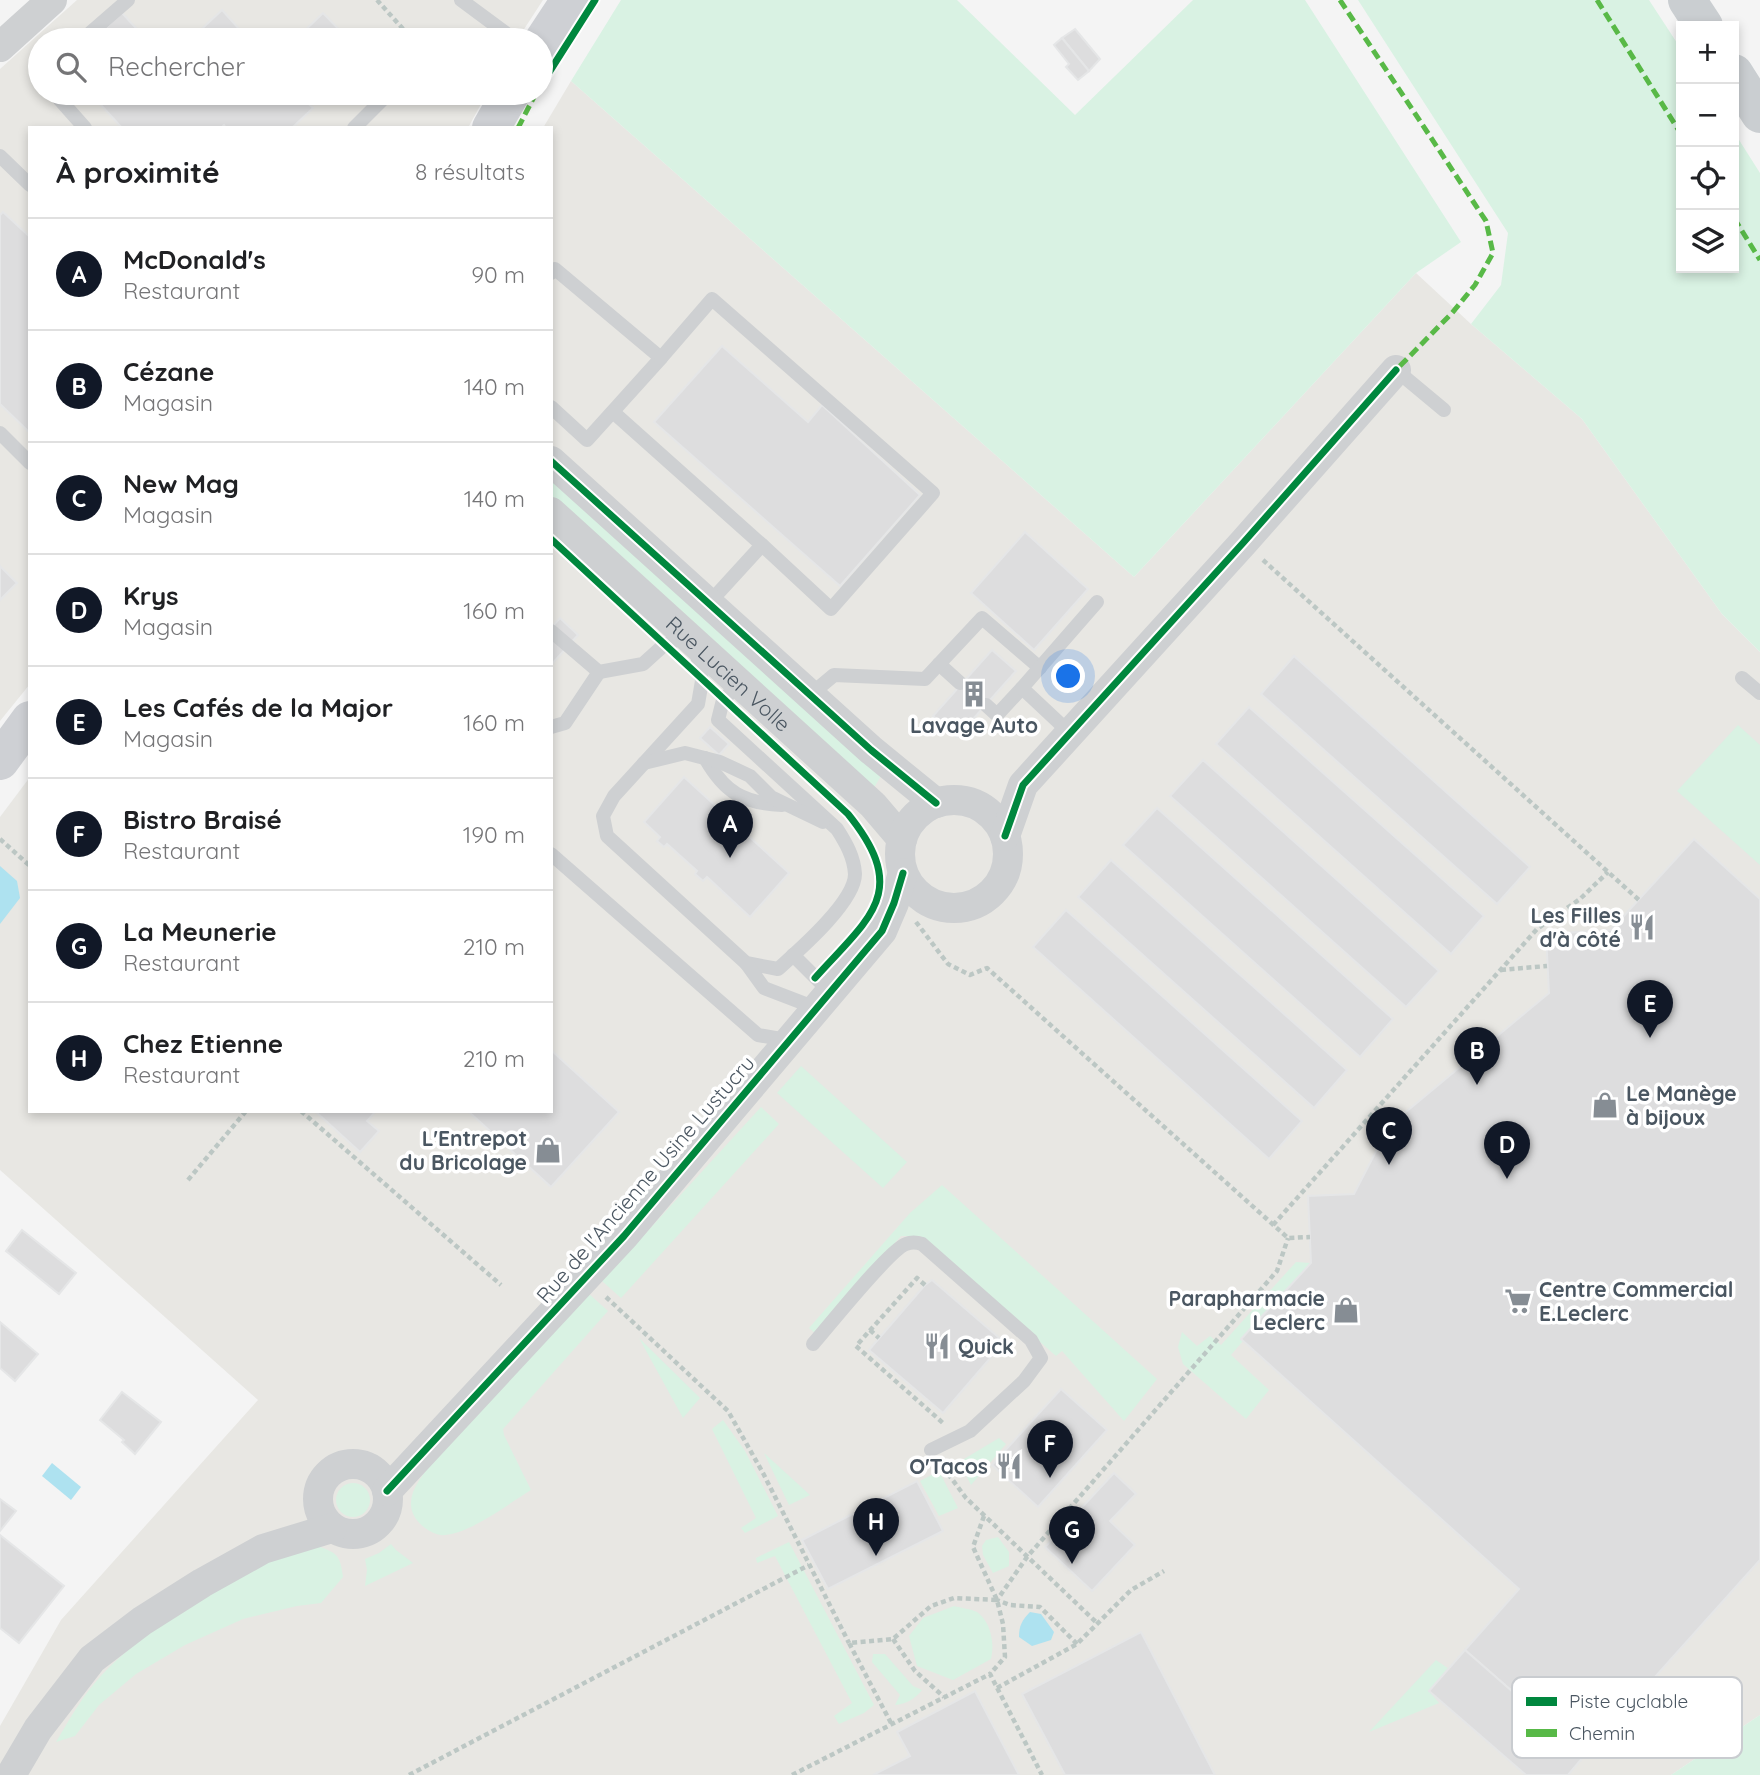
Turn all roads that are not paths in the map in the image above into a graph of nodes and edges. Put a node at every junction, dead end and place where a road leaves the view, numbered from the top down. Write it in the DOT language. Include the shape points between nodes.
graph roads {
  1 [pos="52,0"];
  2 [pos="128,0"];
  3 [pos="461,0"];
  4 [pos="570,0"];
  5 [pos="1687,0"];
  6 [pos="1701,21"];
  7 [pos="96,28"];
  8 [pos="499,28"];
  9 [pos="552,28"];
  10 [pos="0,47"];
  11 [pos="1739,81"];
  12 [pos="65,105"];
  13 [pos="377,105"];
  14 [pos="1760,114"];
  15 [pos="83,126"];
  16 [pos="356,126"];
  17 [pos="0,156"];
  18 [pos="28,183"];
  19 [pos="553,271"];
  20 [pos="661,358"];
  21 [pos="1396,370"];
  22 [pos="553,410"];
  23 [pos="1444,410"];
  24 [pos="613,412"];
  25 [pos="0,433"];
  26 [pos="28,461"];
  27 [pos="553,463"];
  28 [pos="553,514"];
  29 [pos="762,545"];
  30 [pos="1097,601"];
  31 [pos="709,603"];
  32 [pos="553,633"];
  33 [pos="691,640"];
  34 [pos="939,664"];
  35 [pos="1040,668"];
  36 [pos="599,673"];
  37 [pos="1742,678"];
  38 [pos="960,683"];
  39 [pos="739,684"];
  40 [pos="1021,688"];
  41 [pos="1760,693"];
  42 [pos="810,695"];
  43 [pos="986,705"];
  44 [pos="28,723"];
  45 [pos="553,726"];
  46 [pos="1070,733"];
  47 [pos="705,758"];
  48 [pos="0,761"];
  49 [pos="644,763"];
  50 [pos="1023,785"];
  51 [pos="969,802"];
  52 [pos="936,803"];
  53 [pos="787,805"];
  54 [pos="837,829"];
  55 [pos="1005,836"];
  56 [pos="902,839"];
  57 [pos="553,856"];
  58 [pos="903,873"];
  59 [pos="945,908"];
  60 [pos="882,931"];
  61 [pos="793,955"];
  62 [pos="746,963"];
  63 [pos="815,1009"];
  64 [pos="813,1344"];
  65 [pos="931,1450"];
  66 [pos="381,1482"];
  67 [pos="318,1495"];
  68 [pos="332,1528"];
  69 [pos="263,1549"];
  70 [pos="11,1775"];
  1 -- 10 [label="street"];
  2 -- 7 [label="lane"];
  3 -- 8 [label="lane"];
  4 -- 9 [label="main road"];
  5 -- 6 [label="main road"];
  11 -- 14 [label="main road"];
  12 -- 15 [label="lane"];
  13 -- 16 [label="lane"];
  17 -- 18 [label="lane"];
  19 -- 20 [label="lane"];
  20 -- 24 [label="lane"];
  20 -- 29 [label="lane" via="712,299 933,493 831,609"];
  21 -- 23 [label="lane"];
  21 -- 46 [label="street"];
  22 -- 24 [label="lane" via="587,440"];
  24 -- 29 [label="lane"];
  25 -- 26 [label="lane"];
  27 -- 31 [label="street"];
  28 -- 33 [label="street, Rue Lucien Volle"];
  29 -- 31 [label="lane"];
  30 -- 35 [label="lane"];
  31 -- 42 [label="street"];
  32 -- 36 [label="lane"];
  33 -- 36 [label="lane" via="664,645 643,664"];
  33 -- 39 [label="street, Rue Lucien Volle"];
  33 -- 49 [label="lane" via="702,681 698,704"];
  34 -- 35 [label="lane" via="982,618"];
  34 -- 38 [label="lane"];
  34 -- 42 [label="lane" via="925,679 834,675"];
  35 -- 40 [label="lane"];
  36 -- 45 [label="lane" via="565,723"];
  37 -- 41 [label="lane"];
  39 -- 54 [label="lane" via="723,700 718,720"];
  39 -- 56 [label="street, Rue Lucien Volle" via="873,805"];
  40 -- 43 [label="lane" via="997,715"];
  40 -- 46 [label="lane"];
  42 -- 52 [label="street"];
  44 -- 48 [label="main road"];
  46 -- 50 [label="street"];
  47 -- 49 [label="lane" via="685,753"];
  47 -- 53 [label="lane" via="750,776 771,797"];
  47 -- 53 [label="lane" via="738,797"];
  49 -- 62 [label="lane" via="614,796 603,816 607,836"];
  50 -- 51 [label="street"];
  50 -- 55 [label="street"];
  51 -- 52 [label="street"];
  51 -- 55 [label="street" via="985,809"];
  52 -- 56 [label="street" via="909,823"];
  53 -- 54 [label="lane"];
  54 -- 61 [label="lane" via="849,848 855,876 840,907"];
  55 -- 59 [label="street" via="1005,873 996,889 981,902"];
  56 -- 58 [label="street"];
  57 -- 63 [label="lane" via="758,1035 781,1039"];
  58 -- 59 [label="street" via="927,902"];
  58 -- 60 [label="street, Rue de l'Ancienne Usine Lustucru"];
  59 -- 60 [label="street, Rue de l'Ancienne Usine Lustucru"];
  60 -- 63 [label="street, Rue de l'Ancienne Usine Lustucru"];
  61 -- 62 [label="lane" via="778,969"];
  61 -- 63 [label="lane"];
  62 -- 63 [label="lane" via="764,988"];
  63 -- 66 [label="street, Rue de l'Ancienne Usine Lustucru" via="624,1236 452,1421"];
  64 -- 65 [label="lane" via="890,1256 916,1242 1031,1340 1041,1358 1024,1381 970,1431"];
  66 -- 67 [label="street, Rue de l'Ancienne Usine Lustucru" via="366,1466 342,1465 326,1476"];
  66 -- 68 [label="street, Rue de l'Ancienne Usine Lustucru" via="386,1511 374,1528 353,1535"];
  67 -- 68 [label="street" via="320,1513"];
  67 -- 69 [label="street, Rue de l'Ancienne Usine Lustucru"];
  68 -- 69 [label="street, Rue de l'Ancienne Usine Lustucru"];
  69 -- 70 [label="street, Rue de l'Ancienne Usine Lustucru" via="142,1621 92,1659 38,1729"];
}
